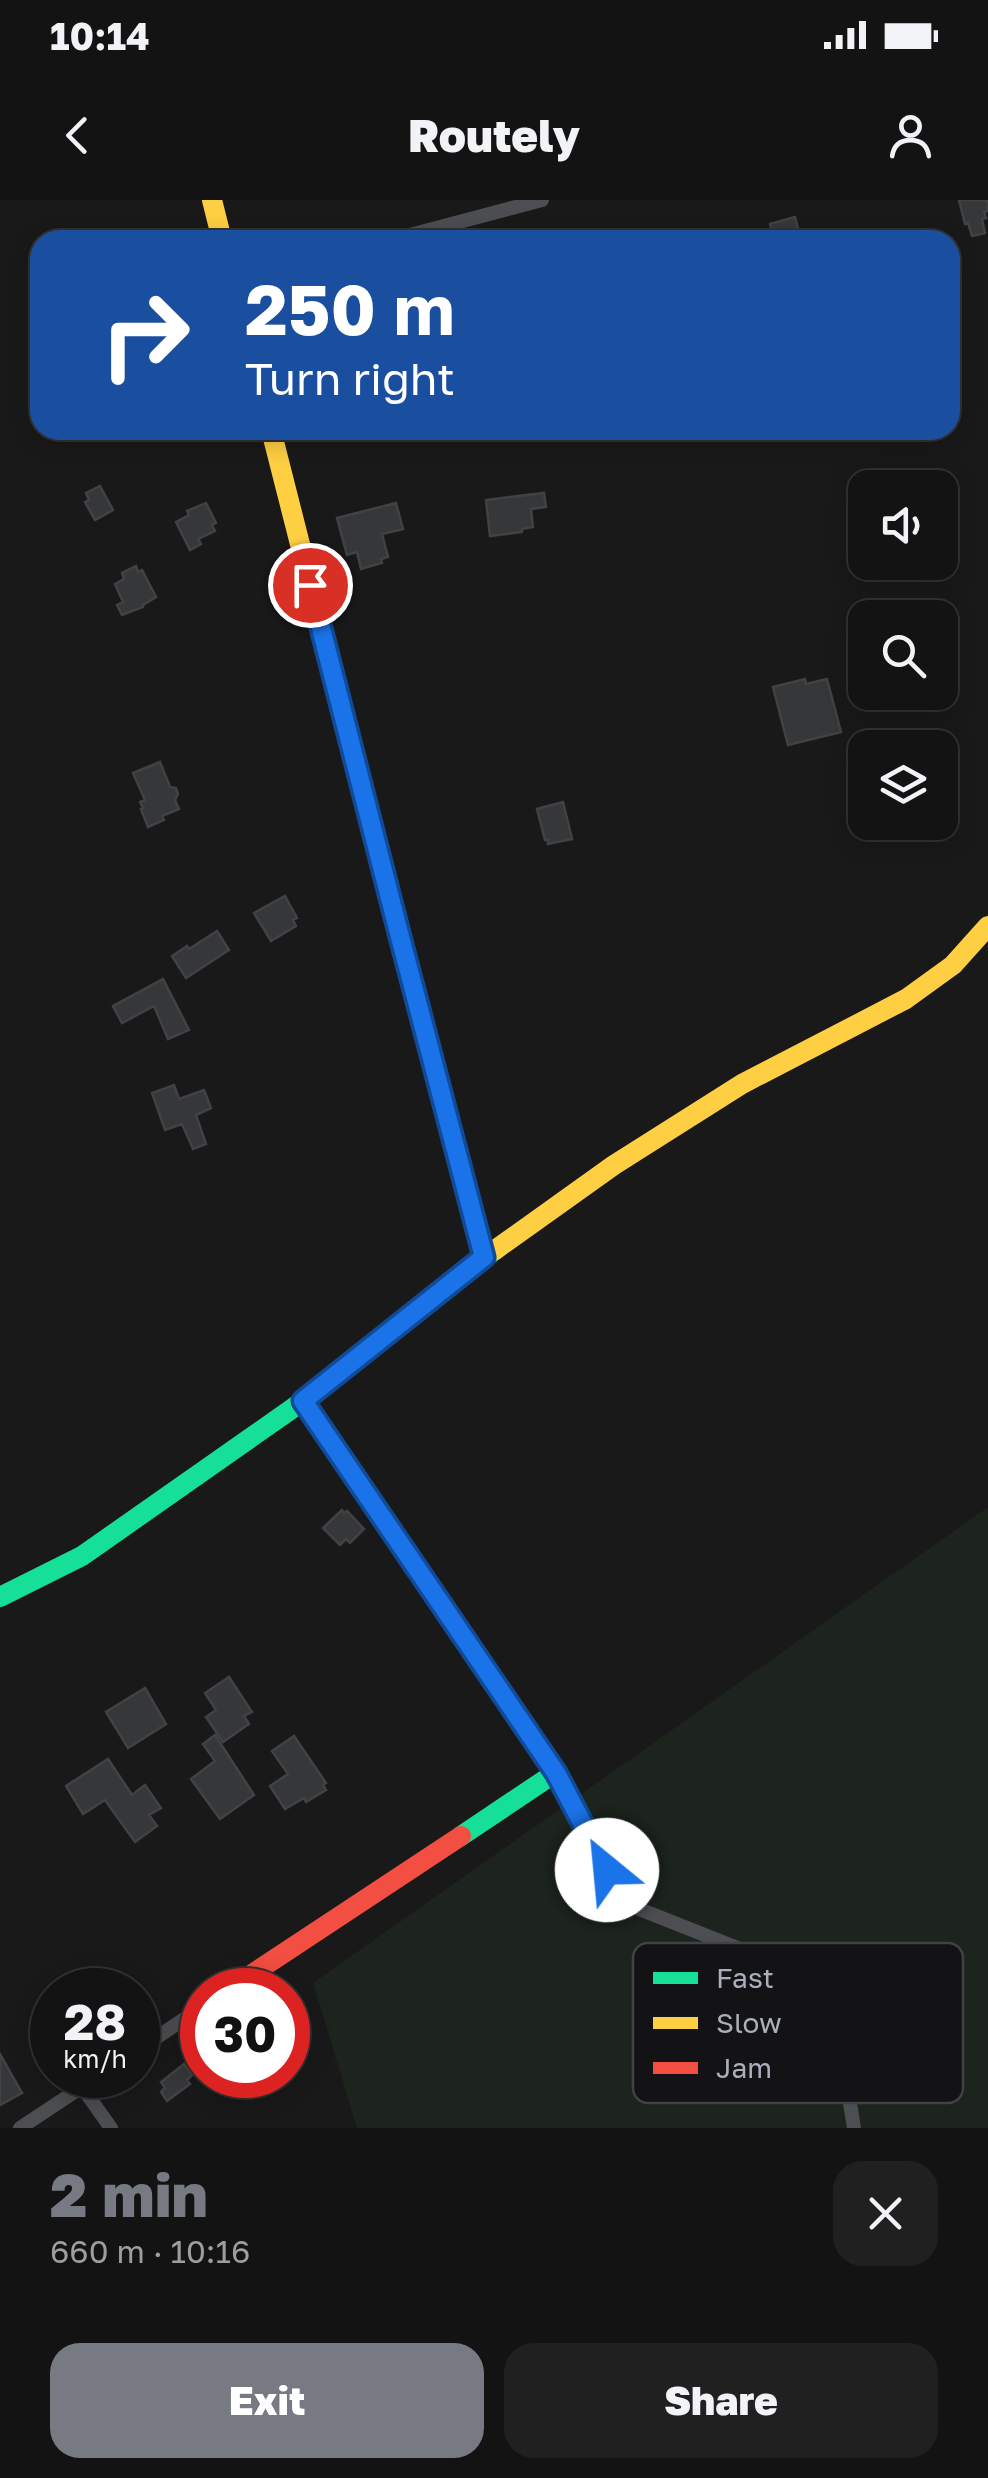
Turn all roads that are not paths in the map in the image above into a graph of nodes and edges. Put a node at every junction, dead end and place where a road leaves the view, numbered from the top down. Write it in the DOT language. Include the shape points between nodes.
graph roads {
  1 [pos="212,200"];
  2 [pos="542,200"];
  3 [pos="220,230"];
  4 [pos="429,230"];
  5 [pos="274,440"];
  6 [pos="988,926"];
  7 [pos="484,1257"];
  8 [pos="303,1401"];
  9 [pos="0,1598"];
  10 [pos="556,1773"];
  11 [pos="725,1943"];
  12 [pos="261,1968"];
  13 [pos="65,2098"];
  14 [pos="90,2098"];
  15 [pos="850,2103"];
  16 [pos="20,2128"];
  17 [pos="111,2128"];
  18 [pos="854,2128"];
  1 -- 3 [label="street"];
  2 -- 4 [label="street"];
  5 -- 7 [label="street"];
  6 -- 7 [label="street" via="953,965 906,999 742,1084"];
  7 -- 8 [label="street"];
  8 -- 9 [label="street" via="82,1556"];
  8 -- 10 [label="street"];
  10 -- 11 [label="street" via="624,1903"];
  10 -- 12 [label="street"];
  13 -- 16 [label="street"];
  14 -- 17 [label="street"];
  15 -- 18 [label="street"];
}
